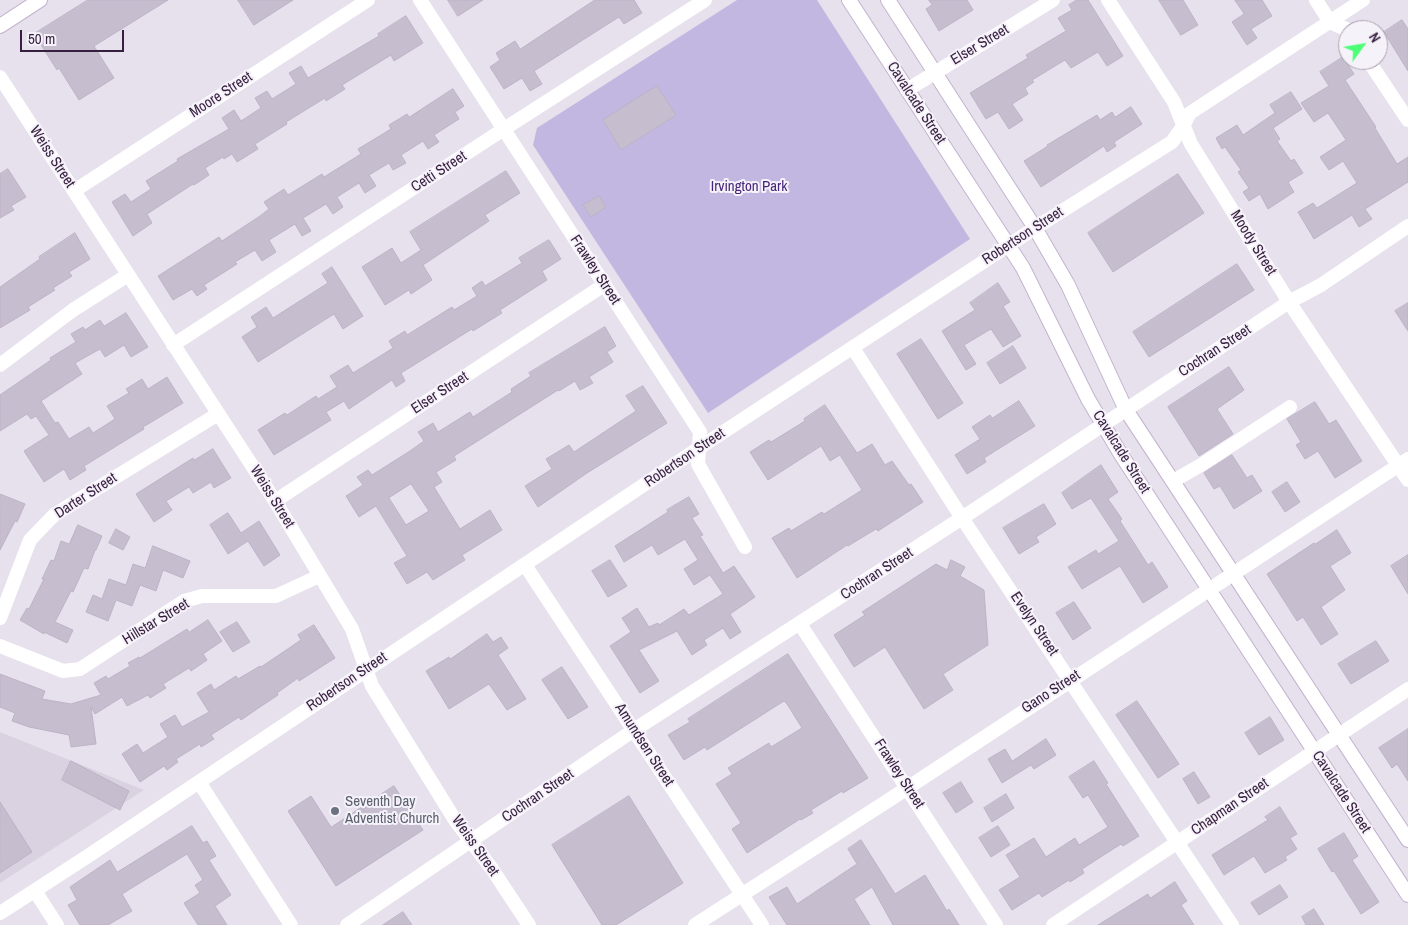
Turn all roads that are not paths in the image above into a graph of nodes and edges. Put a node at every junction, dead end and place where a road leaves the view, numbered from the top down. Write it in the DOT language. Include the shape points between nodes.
graph roads {
  1 [pos="40,0"];
  2 [pos="368,0"];
  3 [pos="420,0"];
  4 [pos="705,0"];
  5 [pos="849,0"];
  6 [pos="888,0"];
  7 [pos="1053,0"];
  8 [pos="1108,0"];
  9 [pos="1316,0"];
  10 [pos="1363,0"];
  11 [pos="1330,22"];
  12 [pos="0,26"];
  13 [pos="1338,26"];
  14 [pos="1375,70"];
  15 [pos="934,72"];
  16 [pos="0,77"];
  17 [pos="907,90"];
  18 [pos="1408,120"];
  19 [pos="1183,126"];
  20 [pos="504,129"];
  21 [pos="74,191"];
  22 [pos="1408,226"];
  23 [pos="1035,228"];
  24 [pos="1008,246"];
  25 [pos="128,275"];
  26 [pos="604,285"];
  27 [pos="1289,302"];
  28 [pos="173,345"];
  29 [pos="852,348"];
  30 [pos="0,365"];
  31 [pos="1290,407"];
  32 [pos="1126,410"];
  33 [pos="218,414"];
  34 [pos="1103,426"];
  35 [pos="699,448"];
  36 [pos="1403,462"];
  37 [pos="1408,480"];
  38 [pos="1173,481"];
  39 [pos="275,501"];
  40 [pos="962,518"];
  41 [pos="745,548"];
  42 [pos="525,565"];
  43 [pos="1234,574"];
  44 [pos="319,576"];
  45 [pos="1209,590"];
  46 [pos="0,618"];
  47 [pos="800,624"];
  48 [pos="0,646"];
  49 [pos="366,669"];
  50 [pos="1071,679"];
  51 [pos="1408,689"];
  52 [pos="634,730"];
  53 [pos="1339,735"];
  54 [pos="1314,751"];
  55 [pos="199,782"];
  56 [pos="907,788"];
  57 [pos="1408,840"];
  58 [pos="472,841"];
  59 [pos="1178,842"];
  60 [pos="35,891"];
  61 [pos="742,893"];
  62 [pos="1408,895"];
  63 [pos="0,913"];
  64 [pos="57,925"];
  65 [pos="291,925"];
  66 [pos="347,925"];
  67 [pos="529,925"];
  68 [pos="695,925"];
  69 [pos="762,925"];
  70 [pos="996,925"];
  71 [pos="1053,925"];
  72 [pos="1232,925"];
  1 -- 12 [label="street"];
  2 -- 21 [label="street, Moore Street"];
  3 -- 20 [label="street, Frawley Street"];
  4 -- 20 [label="street, Cetti Street"];
  5 -- 17 [label="street, Cavalcade Street"];
  6 -- 15 [label="street, Cavalcade Street"];
  7 -- 15 [label="street, Elser Street"];
  8 -- 19 [label="street, Moody Street" via="1174,102"];
  9 -- 11 [label="street"];
  10 -- 11 [label="street, Robertson Street"];
  11 -- 13 [label="street"];
  11 -- 19 [label="street, Robertson Street" via="1190,113"];
  14 -- 18 [label="street"];
  15 -- 17 [label="street, Elser Street"];
  15 -- 23 [label="street, Cavalcade Street"];
  16 -- 21 [label="street, Weiss Street"];
  17 -- 24 [label="street, Cavalcade Street"];
  19 -- 23 [label="street, Robertson Street" via="1172,142"];
  19 -- 27 [label="street, Moody Street"];
  20 -- 26 [label="street, Frawley Street"];
  20 -- 28 [label="street, Cetti Street"];
  21 -- 25 [label="street, Weiss Street"];
  22 -- 27 [label="street, Cochran Street" via="1321,285"];
  23 -- 24 [label="street, Robertson Street"];
  23 -- 32 [label="street, Cavalcade Street" via="1068,285"];
  24 -- 29 [label="street, Robertson Street"];
  24 -- 34 [label="street, Cavalcade Street" via="1035,291"];
  25 -- 28 [label="street, Weiss Street"];
  25 -- 30 [label="street" via="73,310"];
  26 -- 35 [label="street, Frawley Street" via="700,432"];
  26 -- 39 [label="street, Elser Street"];
  27 -- 32 [label="street, Cochran Street"];
  27 -- 36 [label="street, Moody Street"];
  28 -- 33 [label="street, Weiss Street"];
  29 -- 35 [label="street, Robertson Street"];
  29 -- 40 [label="street, Evelyn Street"];
  31 -- 38 [label="street"];
  32 -- 34 [label="street, Cochran Street"];
  32 -- 38 [label="street, Cavalcade Street"];
  33 -- 39 [label="street, Weiss Street"];
  33 -- 46 [label="street, Darter Street" via="54,515 30,540"];
  34 -- 40 [label="street, Cochran Street"];
  34 -- 45 [label="street, Cavalcade Street"];
  35 -- 41 [label="street, Frawley Street" via="698,464"];
  35 -- 42 [label="street, Robertson Street"];
  36 -- 37 [label="street, Moody Street"];
  36 -- 43 [label="street, Gano Street"];
  38 -- 43 [label="street, Cavalcade Street"];
  39 -- 44 [label="street, Weiss Street"];
  40 -- 47 [label="street, Cochran Street"];
  40 -- 50 [label="street, Evelyn Street"];
  42 -- 49 [label="street, Robertson Street"];
  42 -- 52 [label="street, Amundsen Street"];
  43 -- 45 [label="street, Gano Street"];
  43 -- 53 [label="street, Cavalcade Street"];
  44 -- 48 [label="street, Hillstar Street" via="276,596 202,596 184,601 80,669 63,671"];
  44 -- 49 [label="street, Weiss Street" via="352,629"];
  45 -- 50 [label="street, Gano Street"];
  45 -- 54 [label="street, Cavalcade Street"];
  47 -- 52 [label="street, Cochran Street"];
  47 -- 56 [label="street, Frawley Street"];
  49 -- 55 [label="street, Robertson Street"];
  49 -- 58 [label="street, Weiss Street" via="372,686"];
  50 -- 56 [label="street, Gano Street"];
  50 -- 59 [label="street, Evelyn Street"];
  51 -- 53 [label="street, Chapman Street"];
  52 -- 58 [label="street, Cochran Street"];
  52 -- 61 [label="street, Amundsen Street"];
  53 -- 54 [label="street, Chapman Street"];
  53 -- 57 [label="street, Cavalcade Street"];
  54 -- 59 [label="street, Chapman Street"];
  54 -- 62 [label="street, Cavalcade Street"];
  55 -- 60 [label="street, Robertson Street"];
  55 -- 65 [label="street"];
  56 -- 61 [label="street, Gano Street"];
  56 -- 70 [label="street, Frawley Street"];
  58 -- 66 [label="street, Cochran Street"];
  58 -- 67 [label="street, Weiss Street"];
  59 -- 71 [label="street, Chapman Street"];
  59 -- 72 [label="street, Evelyn Street"];
  60 -- 63 [label="street, Robertson Street"];
  60 -- 64 [label="street"];
  61 -- 68 [label="street, Gano Street"];
  61 -- 69 [label="street, Amundsen Street"];
}
